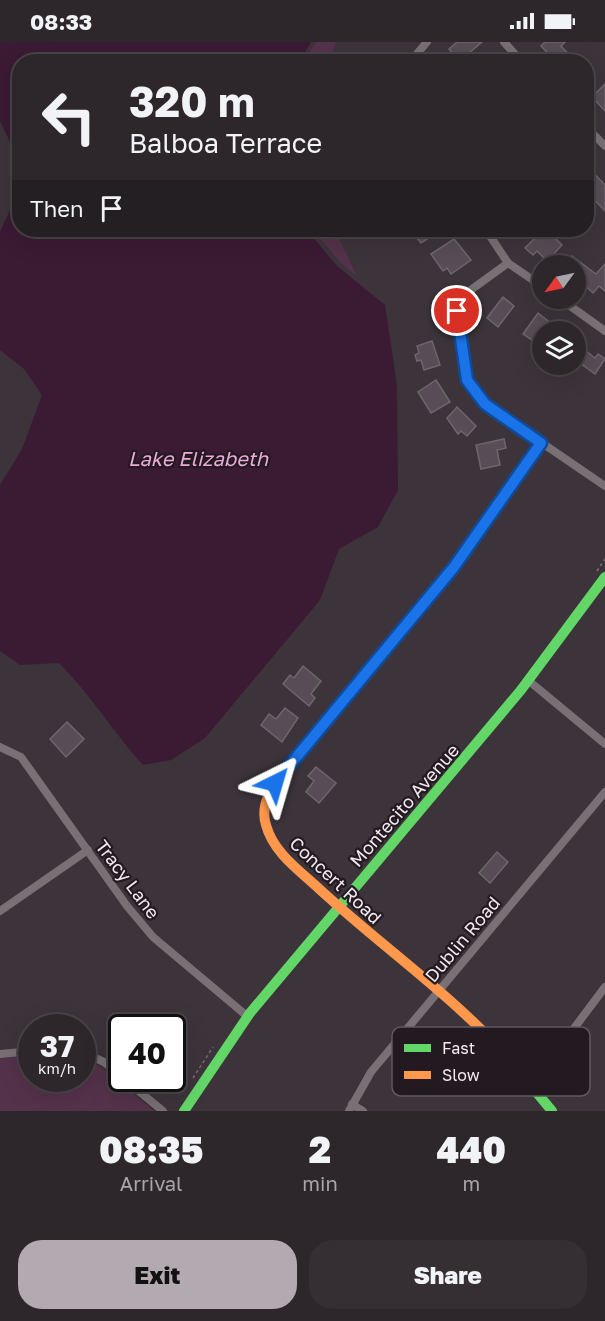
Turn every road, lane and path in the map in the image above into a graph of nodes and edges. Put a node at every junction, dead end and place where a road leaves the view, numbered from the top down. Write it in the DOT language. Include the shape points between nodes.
graph roads {
  1 [pos="427,42"];
  2 [pos="504,42"];
  3 [pos="417,54"];
  4 [pos="515,54"];
  5 [pos="594,135"];
  6 [pos="605,146"];
  7 [pos="491,237"];
  8 [pos="508,263"];
  9 [pos="532,279"];
  10 [pos="574,309"];
  11 [pos="605,331"];
  12 [pos="541,443"];
  13 [pos="605,486"];
  14 [pos="605,559"];
  15 [pos="600,576"];
  16 [pos="529,681"];
  17 [pos="605,744"];
  18 [pos="0,747"];
  19 [pos="605,792"];
  20 [pos="87,850"];
  21 [pos="338,907"];
  22 [pos="0,911"];
  23 [pos="605,987"];
  24 [pos="436,993"];
  25 [pos="247,1016"];
  26 [pos="408,1027"];
  27 [pos="475,1027"];
  28 [pos="575,1027"];
  29 [pos="392,1046"];
  30 [pos="18,1052"];
  31 [pos="0,1054"];
  32 [pos="139,1092"];
  33 [pos="542,1096"];
  34 [pos="350,1108"];
  35 [pos="163,1111"];
  36 [pos="184,1111"];
  37 [pos="363,1111"];
  38 [pos="552,1111"];
  1 -- 3 [label="street"];
  2 -- 4 [label="street"];
  5 -- 6 [label="street"];
  7 -- 8 [label="street"];
  8 -- 9 [label="street"];
  8 -- 12 [label="street" via="461,297 457,311 467,380 485,404"];
  10 -- 11 [label="street"];
  12 -- 13 [label="street"];
  12 -- 21 [label="street, Concert Road" via="454,567 268,793 264,809 267,831 275,846"];
  14 -- 15 [label="path"];
  15 -- 16 [label="street, Montecito Avenue" via="566,634"];
  16 -- 17 [label="street"];
  16 -- 21 [label="street, Montecito Avenue"];
  18 -- 20 [label="street, Tracy Lane" via="21,757"];
  19 -- 24 [label="street, Dublin Road"];
  20 -- 22 [label="street"];
  20 -- 25 [label="street, Tracy Lane" via="153,937"];
  21 -- 24 [label="street, Concert Road"];
  21 -- 25 [label="street, Montecito Avenue"];
  23 -- 28 [label="street"];
  24 -- 26 [label="street, Dublin Road"];
  24 -- 27 [label="street, Concert Road"];
  25 -- 36 [label="street, Montecito Avenue"];
  29 -- 34 [label="street, Dublin Road"];
  30 -- 31 [label="street"];
  32 -- 35 [label="street"];
  33 -- 38 [label="street, Concert Road"];
  34 -- 37 [label="street"];
}
